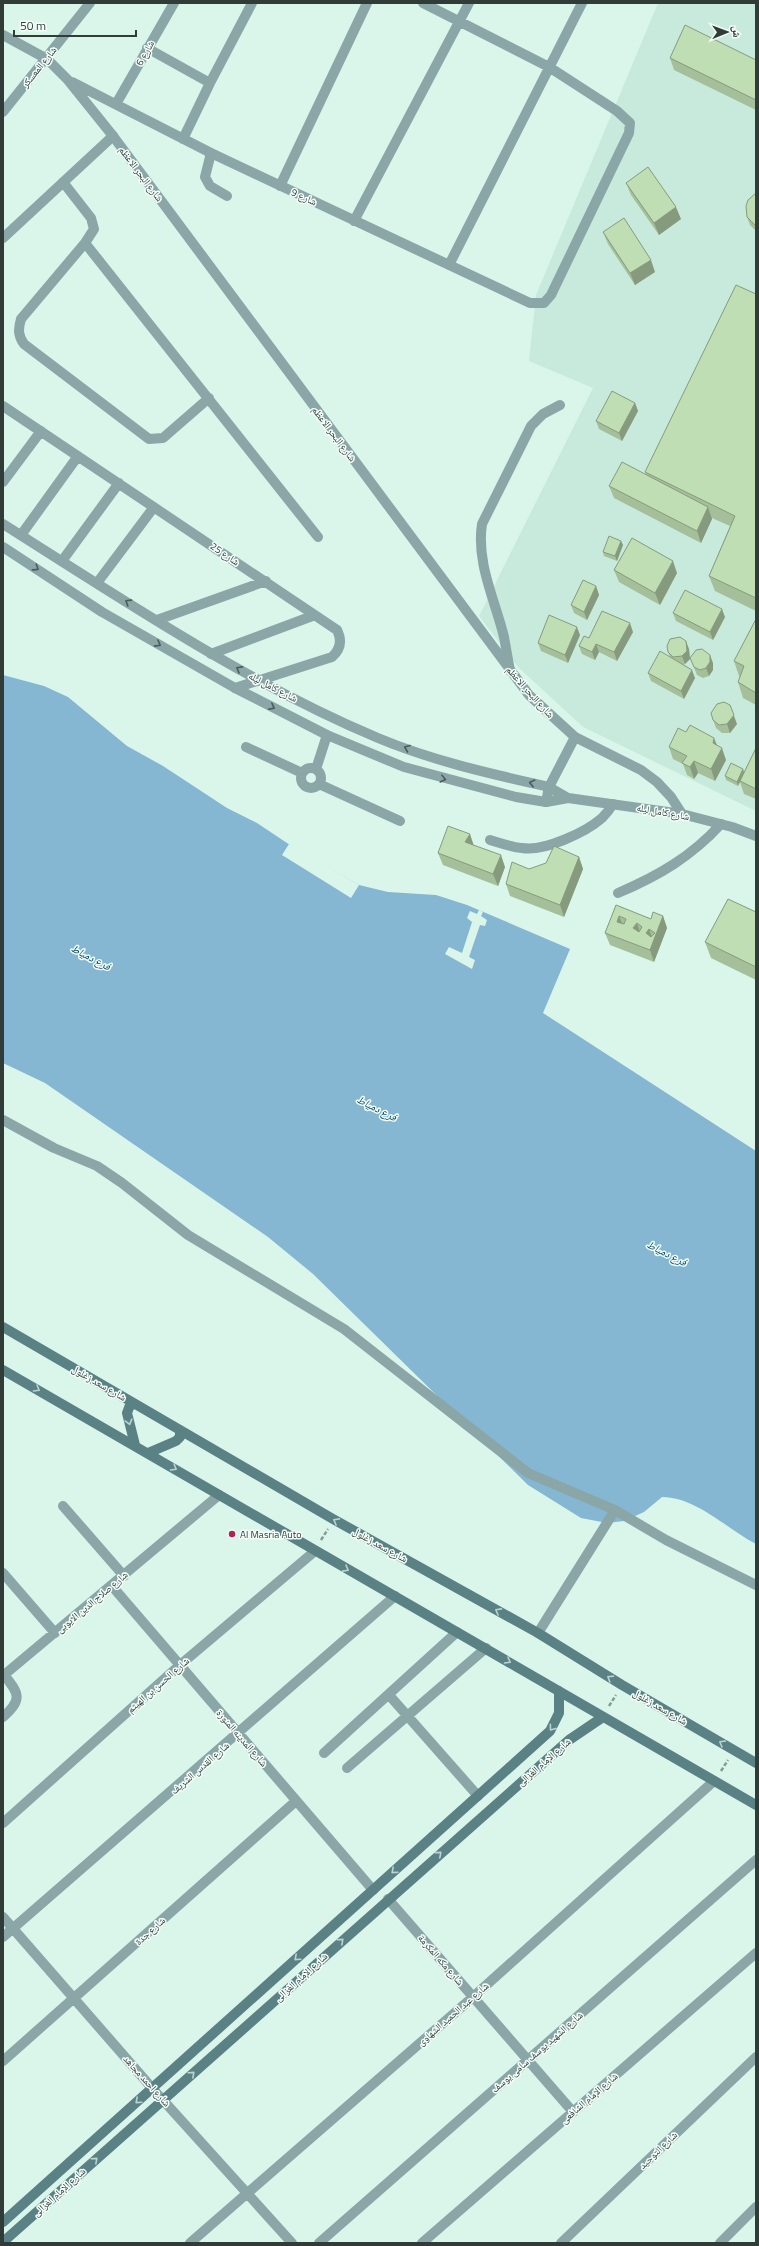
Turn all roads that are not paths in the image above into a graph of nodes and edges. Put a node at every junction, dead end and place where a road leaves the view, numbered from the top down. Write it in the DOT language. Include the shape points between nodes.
graph roads {
  1 [pos="90,3"];
  2 [pos="174,3"];
  3 [pos="252,3"];
  4 [pos="367,3"];
  5 [pos="423,3"];
  6 [pos="469,3"];
  7 [pos="582,3"];
  8 [pos="460,22"];
  9 [pos="3,35"];
  10 [pos="147,48"];
  11 [pos="47,58"];
  12 [pos="549,68"];
  13 [pos="68,80"];
  14 [pos="210,83"];
  15 [pos="116,104"];
  16 [pos="3,112"];
  17 [pos="113,136"];
  18 [pos="183,139"];
  19 [pos="211,153"];
  20 [pos="63,182"];
  21 [pos="280,186"];
  22 [pos="228,196"];
  23 [pos="354,221"];
  24 [pos="3,238"];
  25 [pos="85,243"];
  26 [pos="449,265"];
  27 [pos="209,398"];
  28 [pos="560,405"];
  29 [pos="3,406"];
  30 [pos="41,432"];
  31 [pos="78,456"];
  32 [pos="3,464"];
  33 [pos="12,470"];
  34 [pos="3,482"];
  35 [pos="119,483"];
  36 [pos="154,507"];
  37 [pos="3,524"];
  38 [pos="21,535"];
  39 [pos="318,537"];
  40 [pos="3,547"];
  41 [pos="62,561"];
  42 [pos="266,581"];
  43 [pos="97,583"];
  44 [pos="315,615"];
  45 [pos="157,620"];
  46 [pos="211,654"];
  47 [pos="511,672"];
  48 [pos="259,680"];
  49 [pos="235,688"];
  50 [pos="333,717"];
  51 [pos="327,735"];
  52 [pos="575,737"];
  53 [pos="246,747"];
  54 [pos="316,769"];
  55 [pos="302,773"];
  56 [pos="319,784"];
  57 [pos="550,787"];
  58 [pos="568,798"];
  59 [pos="546,802"];
  60 [pos="614,804"];
  61 [pos="682,814"];
  62 [pos="400,821"];
  63 [pos="721,824"];
  64 [pos="756,836"];
  65 [pos="490,840"];
  66 [pos="618,893"];
  67 [pos="3,1120"];
  68 [pos="3,1327"];
  69 [pos="3,1370"];
  70 [pos="135,1404"];
  71 [pos="180,1430"];
  72 [pos="135,1445"];
  73 [pos="148,1453"];
  74 [pos="219,1495"];
  75 [pos="63,1506"];
  76 [pos="615,1510"];
  77 [pos="315,1551"];
  78 [pos="3,1573"];
  79 [pos="124,1576"];
  80 [pos="756,1585"];
  81 [pos="112,1586"];
  82 [pos="395,1596"];
  83 [pos="457,1632"];
  84 [pos="538,1633"];
  85 [pos="55,1634"];
  86 [pos="486,1648"];
  87 [pos="180,1665"];
  88 [pos="4,1675"];
  89 [pos="559,1690"];
  90 [pos="389,1695"];
  91 [pos="408,1716"];
  92 [pos="3,1717"];
  93 [pos="603,1717"];
  94 [pos="238,1734"];
  95 [pos="324,1753"];
  96 [pos="756,1763"];
  97 [pos="347,1768"];
  98 [pos="714,1781"];
  99 [pos="478,1796"];
  100 [pos="296,1801"];
  101 [pos="756,1805"];
  102 [pos="3,1823"];
  103 [pos="756,1860"];
  104 [pos="373,1890"];
  105 [pos="388,1899"];
  106 [pos="3,1917"];
  107 [pos="13,1929"];
  108 [pos="3,1937"];
  109 [pos="756,1953"];
  110 [pos="473,1997"];
  111 [pos="74,1998"];
  112 [pos="756,2057"];
  113 [pos="528,2060"];
  114 [pos="3,2061"];
  115 [pos="152,2088"];
  116 [pos="163,2100"];
  117 [pos="573,2112"];
  118 [pos="247,2193"];
  119 [pos="756,2207"];
  120 [pos="3,2222"];
  121 [pos="3,2242"];
  122 [pos="190,2243"];
  123 [pos="292,2243"];
  124 [pos="318,2243"];
  125 [pos="422,2243"];
  126 [pos="560,2243"];
  127 [pos="720,2243"];
  1 -- 11 [label="street, شارع المعسكر"];
  2 -- 10 [label="street, شارع 6"];
  3 -- 14 [label="street"];
  4 -- 21 [label="street"];
  5 -- 8 [label="street"];
  6 -- 8 [label="street"];
  7 -- 12 [label="street"];
  8 -- 12 [label="street"];
  8 -- 23 [label="street"];
  9 -- 11 [label="street, شارع البحر الاعظم"];
  10 -- 14 [label="street"];
  10 -- 15 [label="street, شارع 6"];
  11 -- 13 [label="street, شارع البحر الاعظم"];
  11 -- 16 [label="street, شارع المعسكر"];
  12 -- 26 [label="street"];
  12 -- 26 [label="street, شارع 9" via="627,118 630,128 551,295 544,303 530,303"];
  13 -- 15 [label="street, شارع 9"];
  13 -- 17 [label="street, شارع البحر الاعظم"];
  14 -- 18 [label="street"];
  15 -- 18 [label="street, شارع 9"];
  17 -- 20 [label="street"];
  17 -- 47 [label="street, شارع البحر الاعظم"];
  18 -- 19 [label="street, شارع 9"];
  19 -- 21 [label="street, شارع 9"];
  19 -- 22 [label="street" via="205,177 210,186"];
  20 -- 24 [label="street"];
  20 -- 25 [label="street" via="93,223 92,235"];
  21 -- 23 [label="street, شارع 9"];
  23 -- 26 [label="street, شارع 9"];
  25 -- 27 [label="street"];
  25 -- 27 [label="street" via="21,319 19,332 24,344 149,439 163,438"];
  27 -- 39 [label="street"];
  28 -- 47 [label="street" via="543,414 531,426 482,524 481,554"];
  29 -- 30 [label="street, شارع 25"];
  30 -- 31 [label="street, شارع 25"];
  30 -- 33 [label="street"];
  31 -- 35 [label="street, شارع 25"];
  31 -- 38 [label="street"];
  32 -- 33 [label="street"];
  33 -- 34 [label="street"];
  35 -- 36 [label="street, شارع 25"];
  35 -- 41 [label="street"];
  36 -- 42 [label="street, شارع 25"];
  36 -- 43 [label="street"];
  37 -- 38 [label="street, شارع كامل ليله"];
  38 -- 41 [label="street, شارع كامل ليله"];
  40 -- 49 [label="street, شارع كامل ليله, one-way" via="102,612"];
  41 -- 43 [label="street, شارع كامل ليله"];
  42 -- 44 [label="street, شارع 25"];
  42 -- 45 [label="street"];
  45 -- 43 [label="street, شارع كامل ليله, one-way"];
  44 -- 46 [label="street"];
  44 -- 48 [label="street, شارع 25" via="337,630 340,641 336,653 326,659"];
  45 -- 46 [label="street, شارع كامل ليله"];
  48 -- 46 [label="street, شارع كامل ليله, one-way"];
  47 -- 52 [label="street, شارع البحر الاعظم" via="548,714"];
  48 -- 49 [label="street, شارع 25"];
  48 -- 50 [label="street, شارع كامل ليله"];
  49 -- 51 [label="street, شارع كامل ليله, one-way"];
  50 -- 51 [label="street"];
  57 -- 50 [label="street, شارع كامل ليله, one-way" via="425,755"];
  51 -- 54 [label="street"];
  51 -- 59 [label="street, شارع كامل ليله, one-way" via="435,777 516,798"];
  52 -- 57 [label="street"];
  52 -- 61 [label="street, شارع البحر الاعظم" via="641,770 671,797"];
  53 -- 55 [label="street"];
  54 -- 55 [label="street" via="308,768"];
  54 -- 56 [label="street" via="321,775"];
  55 -- 56 [label="street" via="302,781 307,787 315,788"];
  56 -- 62 [label="street"];
  57 -- 58 [label="street, شارع كامل ليله"];
  57 -- 59 [label="street"];
  58 -- 59 [label="street, شارع كامل ليله"];
  58 -- 60 [label="street, شارع كامل ليله"];
  60 -- 61 [label="street, شارع كامل ليله"];
  60 -- 65 [label="street" via="602,818 588,828 538,848 523,848"];
  61 -- 63 [label="street, شارع كامل ليله"];
  63 -- 64 [label="street, شارع كامل ليله"];
  63 -- 66 [label="street" via="703,844 664,872"];
  67 -- 76 [label="street" via="54,1148 97,1166 188,1235 344,1329 528,1473"];
  68 -- 70 [label="main road, شارع سعد زغلول"];
  69 -- 72 [label="main road, one-way"];
  70 -- 71 [label="main road, شارع سعد زغلول"];
  70 -- 72 [label="main road, one-way" via="128,1407 127,1413"];
  71 -- 73 [label="main road" via="180,1437 176,1441"];
  84 -- 71 [label="main road, شارع سعد زغلول, one-way"];
  72 -- 73 [label="main road"];
  73 -- 74 [label="main road, one-way"];
  74 -- 77 [label="main road"];
  74 -- 79 [label="street, شارع صلاح الدين الايوبى"];
  75 -- 79 [label="street"];
  76 -- 80 [label="street" via="666,1540"];
  76 -- 84 [label="street"];
  77 -- 82 [label="main road, one-way"];
  77 -- 87 [label="street, شارع الحسن بن الهيثم"];
  78 -- 85 [label="street"];
  79 -- 81 [label="street, شارع صلاح الدين الايوبى"];
  81 -- 85 [label="street, شارع صلاح الدين الايوبى"];
  81 -- 87 [label="street, شارع المدينه المنورة"];
  82 -- 83 [label="main road"];
  82 -- 94 [label="street, شارع القدس الشريف"];
  83 -- 86 [label="main road"];
  83 -- 90 [label="street"];
  96 -- 84 [label="main road, شارع سعد زغلول, one-way" via="622,1686"];
  85 -- 88 [label="street, شارع صلاح الدين الايوبى"];
  86 -- 89 [label="main road, one-way"];
  86 -- 91 [label="street"];
  87 -- 94 [label="street, شارع المدينه المنورة"];
  87 -- 102 [label="street, شارع الحسن بن الهيثم"];
  88 -- 92 [label="street, شارع صلاح الدين الايوبى" via="15,1690 17,1698 14,1706"];
  89 -- 93 [label="main road"];
  89 -- 99 [label="main road, شارع الإمام الغزالى, one-way" via="559,1713 550,1731"];
  90 -- 91 [label="street"];
  90 -- 95 [label="street"];
  91 -- 97 [label="street"];
  91 -- 99 [label="street"];
  93 -- 98 [label="main road"];
  105 -- 93 [label="main road, شارع الإمام الغزالى, one-way" via="569,1740"];
  94 -- 100 [label="street, شارع المدينه المنورة"];
  94 -- 107 [label="street, شارع القدس الشريف"];
  98 -- 101 [label="main road"];
  98 -- 110 [label="street, شارع عبد الحميد الشهاوى"];
  99 -- 104 [label="main road, شارع الإمام الغزالى, one-way"];
  100 -- 104 [label="street, شارع المدينه المنورة"];
  100 -- 111 [label="street, شارع جدة"];
  103 -- 113 [label="street, شارع الشهيد يوسف سامى يوسف"];
  104 -- 115 [label="main road, شارع الإمام الغزالى, one-way"];
  105 -- 110 [label="street, شارع مكه المكرمة"];
  116 -- 105 [label="main road, شارع الإمام الغزالى, one-way"];
  106 -- 107 [label="street, شارع احمد مجاهد"];
  107 -- 108 [label="street, شارع القدس الشريف"];
  107 -- 111 [label="street, شارع احمد مجاهد"];
  109 -- 117 [label="street, شارع الإمام الشافعى"];
  110 -- 113 [label="street, شارع مكه المكرمة"];
  110 -- 118 [label="street, شارع عبد الحميد الشهاوى"];
  111 -- 114 [label="street, شارع جدة"];
  111 -- 115 [label="street, شارع احمد مجاهد"];
  112 -- 126 [label="street, شارع التوحيد"];
  113 -- 117 [label="street, شارع مكه المكرمة"];
  113 -- 124 [label="street, شارع الشهيد يوسف سامى يوسف"];
  115 -- 116 [label="street, شارع احمد مجاهد"];
  115 -- 120 [label="main road, شارع الإمام الغزالى, one-way"];
  116 -- 118 [label="street, شارع احمد مجاهد"];
  121 -- 116 [label="main road, شارع الإمام الغزالى, one-way"];
  117 -- 125 [label="street, شارع الإمام الشافعى"];
  118 -- 122 [label="street, شارع عبد الحميد الشهاوى"];
  118 -- 123 [label="street, شارع احمد مجاهد"];
  119 -- 127 [label="street"];
}
